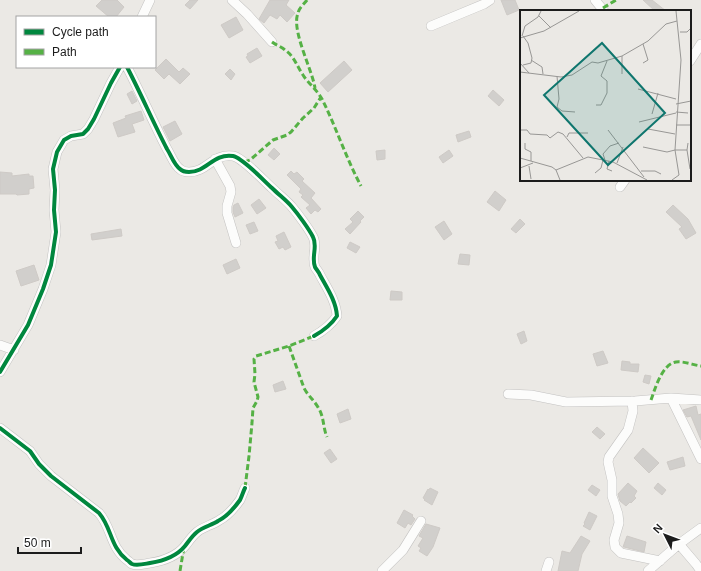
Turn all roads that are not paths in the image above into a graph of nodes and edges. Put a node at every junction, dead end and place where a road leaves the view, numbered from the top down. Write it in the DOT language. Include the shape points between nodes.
graph roads {
  1 [pos="150,0"];
  2 [pos="232,0"];
  3 [pos="490,0"];
  4 [pos="595,0"];
  5 [pos="603,10"];
  6 [pos="142,16"];
  7 [pos="431,26"];
  8 [pos="272,42"];
  9 [pos="701,44"];
  10 [pos="691,59"];
  11 [pos="119,68"];
  12 [pos="128,68"];
  13 [pos="215,160"];
  14 [pos="236,243"];
  15 [pos="314,336"];
  16 [pos="0,345"];
  17 [pos="14,350"];
  18 [pos="0,372"];
  19 [pos="508,394"];
  20 [pos="671,398"];
  21 [pos="701,400"];
  22 [pos="632,401"];
  23 [pos="0,428"];
  24 [pos="701,459"];
  25 [pos="245,488"];
  26 [pos="421,521"];
  27 [pos="701,528"];
  28 [pos="679,544"];
  29 [pos="660,561"];
  30 [pos="650,570"];
  31 [pos="382,571"];
  32 [pos="701,571"];
  1 -- 6 [label="street"];
  2 -- 8 [label="street"];
  3 -- 7 [label="street"];
  4 -- 5 [label="street"];
  9 -- 10 [label="street"];
  11 -- 17 [label="street" via="92,124 83,134 64,140 57,152 53,169 56,232 51,265 28,325"];
  12 -- 13 [label="street" via="152,121 180,170 196,172"];
  13 -- 14 [label="street" via="230,186 227,213"];
  13 -- 15 [label="street" via="235,156 242,161 292,207 313,236 315,266 331,296 337,316 325,330"];
  16 -- 17 [label="street"];
  17 -- 18 [label="street"];
  19 -- 22 [label="street" via="531,395 566,402"];
  20 -- 21 [label="street"];
  20 -- 22 [label="street"];
  20 -- 24 [label="street"];
  22 -- 29 [label="street" via="633,411 628,430 608,462 612,496 619,523 614,540 615,547 621,553"];
  23 -- 25 [label="street" via="30,452 51,476 99,513 117,550 132,564 160,561 176,554 198,531 220,520 230,511"];
  26 -- 31 [label="street" via="403,550"];
  27 -- 28 [label="street"];
  28 -- 29 [label="street"];
  28 -- 32 [label="street"];
  29 -- 30 [label="street"];
}
